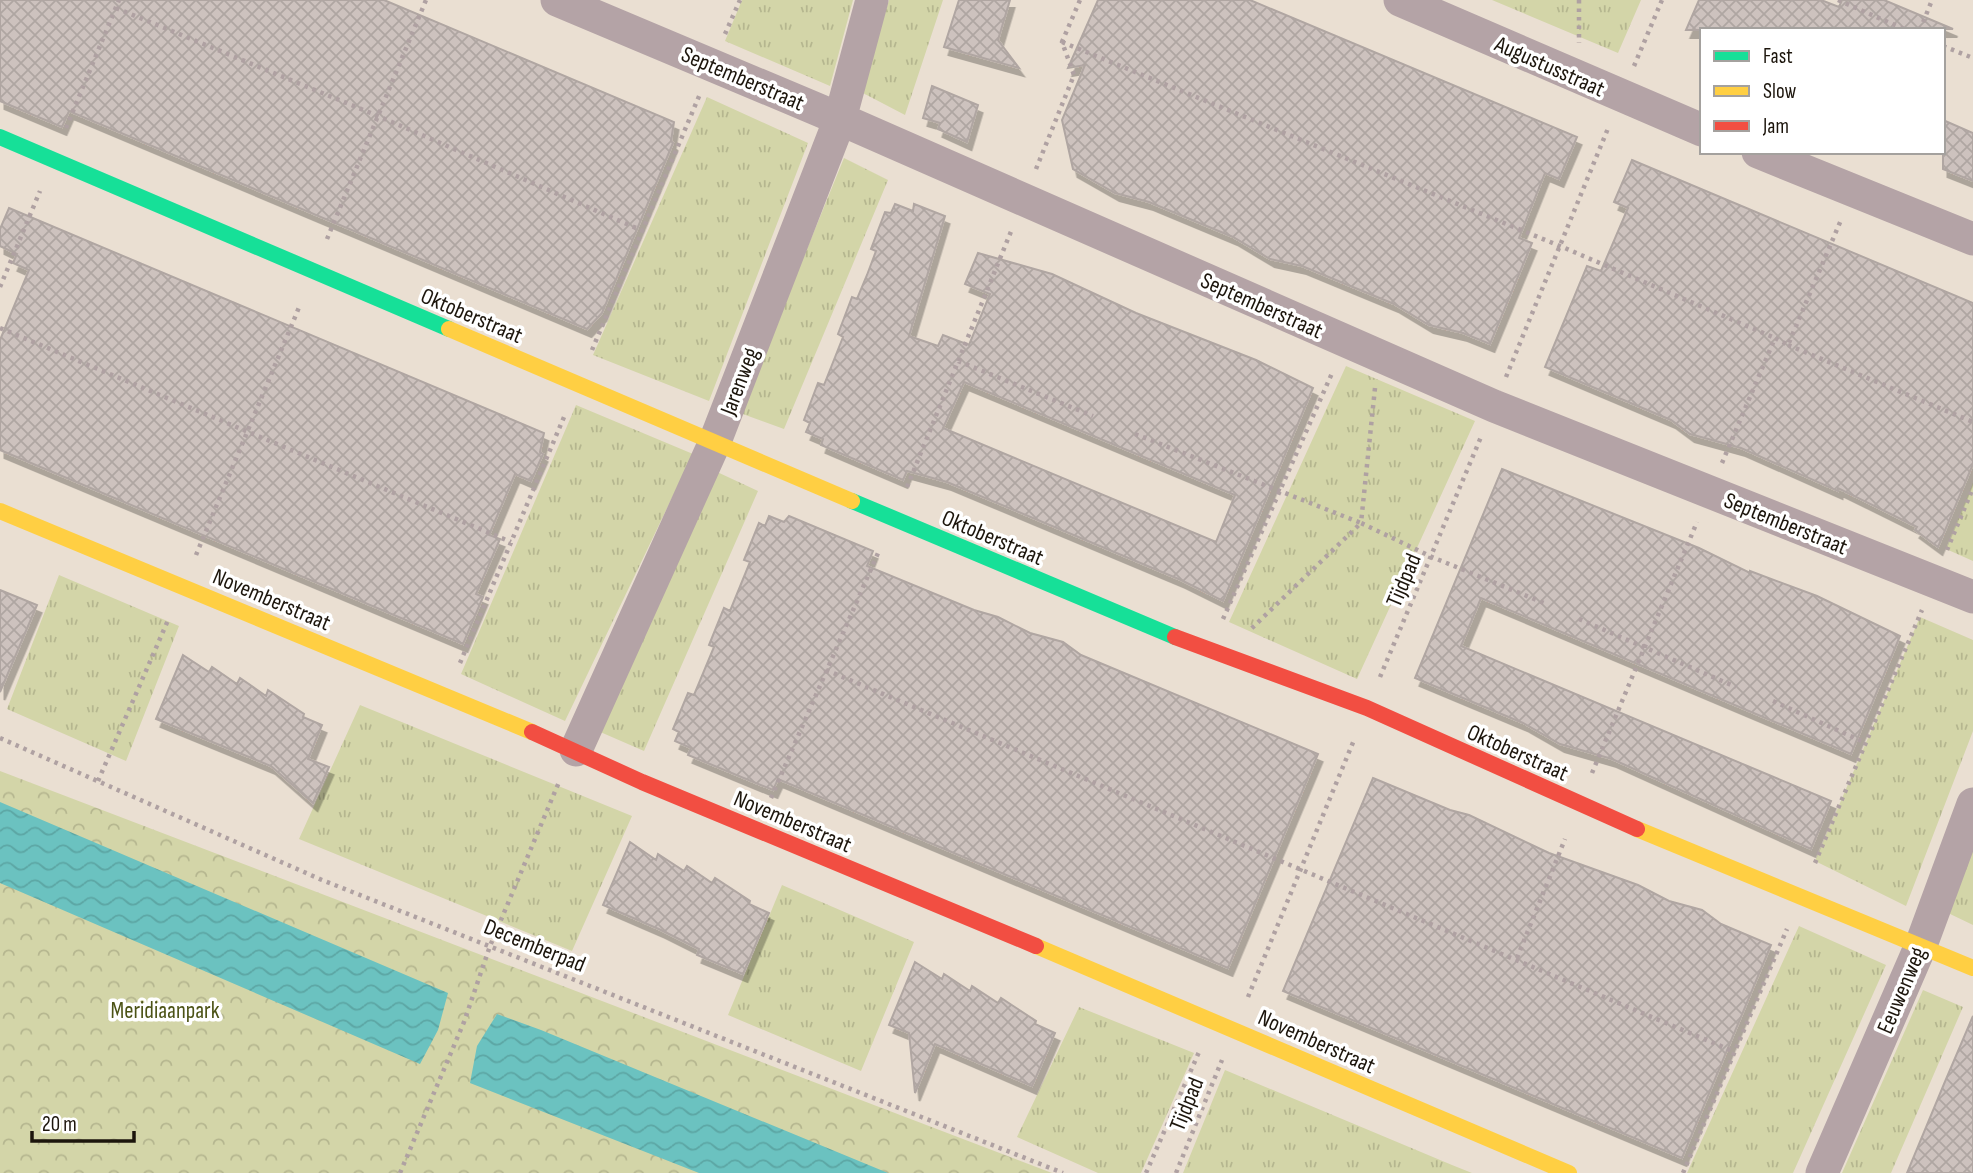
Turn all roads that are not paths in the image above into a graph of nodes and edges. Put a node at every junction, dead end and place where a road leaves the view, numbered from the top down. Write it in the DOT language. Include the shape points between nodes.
graph roads {
  1 [pos="557,0"];
  2 [pos="872,0"];
  3 [pos="1400,0"];
  4 [pos="840,119"];
  5 [pos="1700,129"];
  6 [pos="0,137"];
  7 [pos="1763,154"];
  8 [pos="1973,239"];
  9 [pos="714,444"];
  10 [pos="0,511"];
  11 [pos="1973,597"];
  12 [pos="576,750"];
  13 [pos="1973,804"];
  14 [pos="1921,945"];
  15 [pos="1973,968"];
  16 [pos="1569,1173"];
  17 [pos="1822,1173"];
  1 -- 4 [label="street, Septemberstraat"];
  2 -- 4 [label="street, Jarenweg"];
  3 -- 5 [label="street, Augustusstraat"];
  4 -- 9 [label="street, Jarenweg"];
  4 -- 11 [label="street, Septemberstraat" via="1494,406"];
  6 -- 9 [label="street, Oktoberstraat"];
  7 -- 8 [label="street"];
  9 -- 12 [label="street, Jarenweg"];
  9 -- 14 [label="street, Oktoberstraat" via="1215,654 1367,708 1579,805"];
  10 -- 12 [label="street, Novemberstraat"];
  12 -- 16 [label="street, Novemberstraat" via="757,831"];
  13 -- 14 [label="street, Eeuwenweg"];
  14 -- 15 [label="street, Oktoberstraat"];
  14 -- 17 [label="street, Eeuwenweg"];
}
